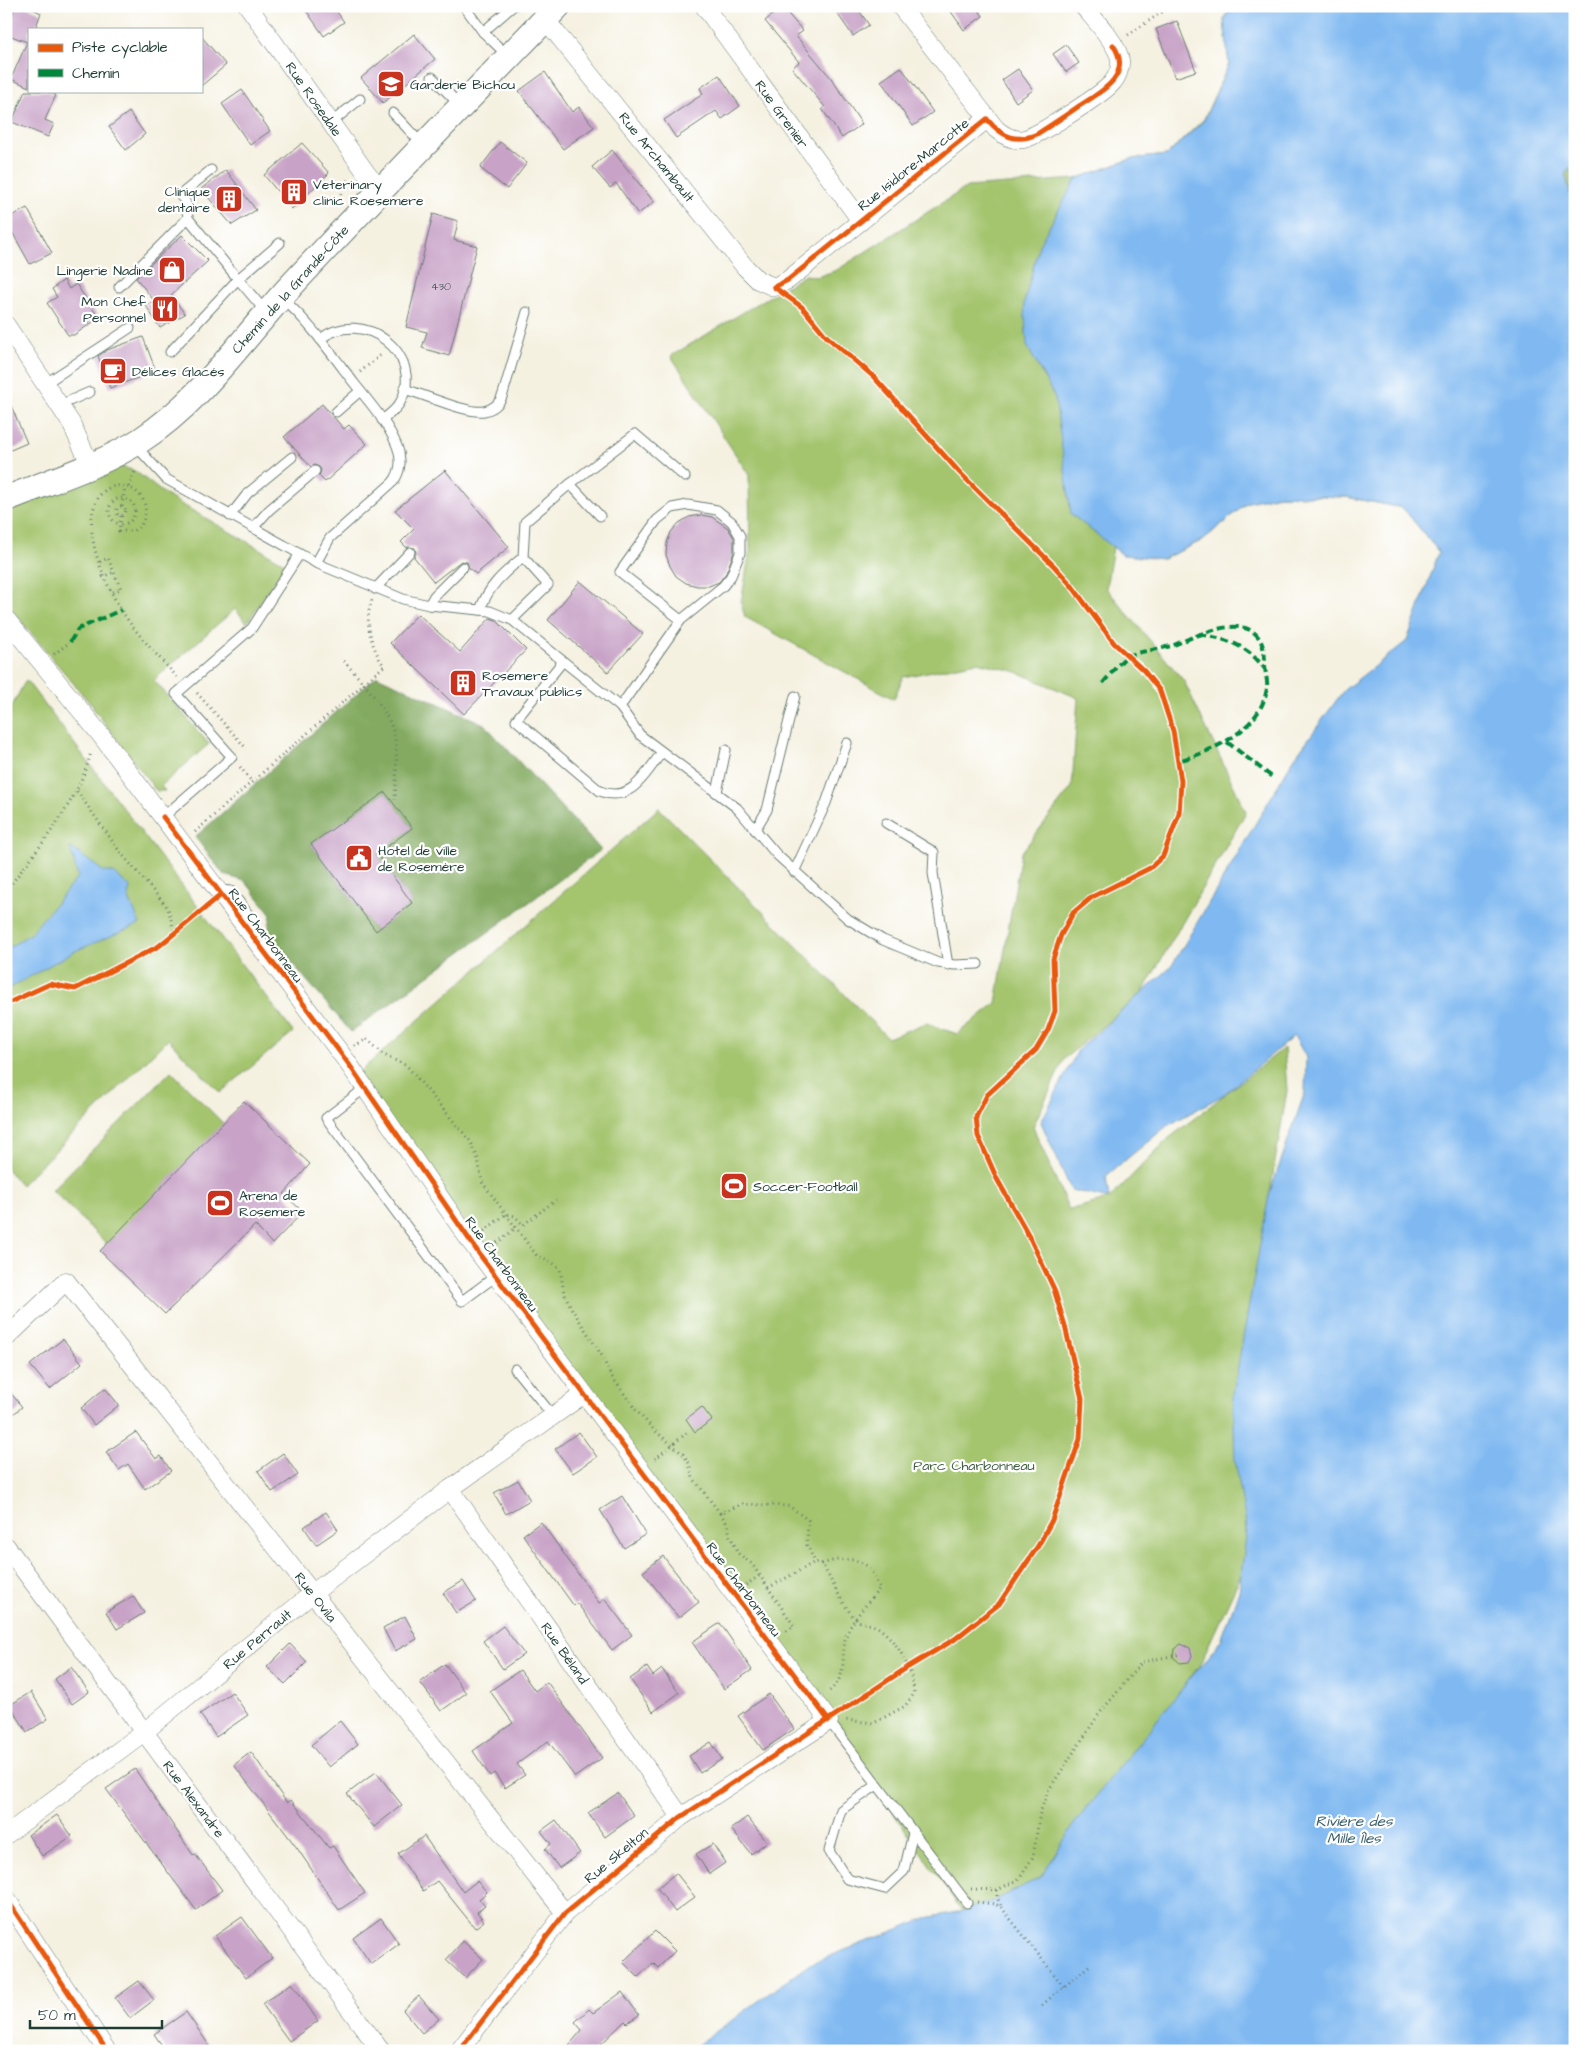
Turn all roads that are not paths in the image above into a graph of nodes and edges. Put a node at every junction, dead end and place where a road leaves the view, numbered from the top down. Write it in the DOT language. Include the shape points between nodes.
graph roads {
  1 [pos="248,6"];
  2 [pos="464,6"];
  3 [pos="513,6"];
  4 [pos="704,6"];
  5 [pos="900,6"];
  6 [pos="1084,6"];
  7 [pos="552,13"];
  8 [pos="483,32"];
  9 [pos="509,58"];
  10 [pos="432,76"];
  11 [pos="360,99"];
  12 [pos="462,107"];
  13 [pos="393,113"];
  14 [pos="987,118"];
  15 [pos="331,123"];
  16 [pos="424,146"];
  17 [pos="211,170"];
  18 [pos="382,191"];
  19 [pos="188,218"];
  20 [pos="860,221"];
  21 [pos="280,243"];
  22 [pos="238,279"];
  23 [pos="119,287"];
  24 [pos="774,287"];
  25 [pos="274,305"];
  26 [pos="527,312"];
  27 [pos="6,325"];
  28 [pos="130,328"];
  29 [pos="320,339"];
  30 [pos="170,352"];
  31 [pos="46,383"];
  32 [pos="404,389"];
  33 [pos="360,391"];
  34 [pos="90,392"];
  35 [pos="60,405"];
  36 [pos="336,412"];
  37 [pos="382,420"];
  38 [pos="135,444"];
  39 [pos="292,457"];
  40 [pos="90,464"];
  41 [pos="315,472"];
  42 [pos="685,477"];
  43 [pos="570,484"];
  44 [pos="6,499"];
  45 [pos="230,516"];
  46 [pos="600,516"];
  47 [pos="253,528"];
  48 [pos="410,552"];
  49 [pos="299,555"];
  50 [pos="523,557"];
  51 [pos="316,563"];
  52 [pos="464,567"];
  53 [pos="376,589"];
  54 [pos="429,605"];
  55 [pos="480,610"];
  56 [pos="6,618"];
  57 [pos="512,620"];
  58 [pos="681,620"];
  59 [pos="6,635"];
  60 [pos="33,654"];
  61 [pos="563,661"];
  62 [pos="795,696"];
  63 [pos="620,707"];
  64 [pos="847,743"];
  65 [pos="726,750"];
  66 [pos="662,752"];
  67 [pos="717,792"];
  68 [pos="163,817"];
  69 [pos="886,823"];
  70 [pos="755,830"];
  71 [pos="794,872"];
  72 [pos="978,964"];
  73 [pos="948,965"];
  74 [pos="365,1088"];
  75 [pos="496,1276"];
  76 [pos="6,1338"];
  77 [pos="515,1369"];
  78 [pos="584,1394"];
  79 [pos="553,1416"];
  80 [pos="450,1489"];
  81 [pos="6,1546"];
  82 [pos="313,1593"];
  83 [pos="831,1719"];
  84 [pos="144,1732"];
  85 [pos="877,1785"];
  86 [pos="681,1817"];
  87 [pos="913,1833"];
  88 [pos="6,1835"];
  89 [pos="6,1898"];
  90 [pos="967,1903"];
  91 [pos="565,1913"];
  92 [pos="107,2051"];
  93 [pos="381,2051"];
  94 [pos="459,2051"];
  1 -- 15 [label="street, Rue Rosedale"];
  2 -- 8 [label="lane"];
  3 -- 8 [label="lane"];
  4 -- 20 [label="street, Rue Grenier"];
  5 -- 14 [label="street"];
  6 -- 14 [label="street, Rue Isidore-Marcotte" via="1117,43 1120,64 1113,82 1025,139 1010,138"];
  7 -- 9 [label="main road, Chemin de la Grande-Côte"];
  7 -- 24 [label="street, Rue Archambault" via="745,267 758,280"];
  8 -- 9 [label="lane"];
  9 -- 12 [label="main road, Chemin de la Grande-Côte"];
  10 -- 12 [label="lane"];
  11 -- 15 [label="lane"];
  12 -- 16 [label="main road, Chemin de la Grande-Côte"];
  13 -- 16 [label="lane"];
  14 -- 20 [label="street, Rue Isidore-Marcotte"];
  15 -- 18 [label="street, Rue Rosedale"];
  16 -- 18 [label="main road, Chemin de la Grande-Côte"];
  17 -- 19 [label="lane" via="180,195 186,203"];
  18 -- 25 [label="main road, Chemin de la Grande-Côte"];
  19 -- 22 [label="lane"];
  19 -- 23 [label="lane"];
  20 -- 24 [label="street, Rue Isidore-Marcotte" via="788,280"];
  21 -- 22 [label="lane"];
  22 -- 25 [label="lane"];
  22 -- 30 [label="lane"];
  25 -- 29 [label="lane" via="300,314"];
  25 -- 38 [label="main road, Chemin de la Grande-Côte" via="185,403"];
  26 -- 32 [label="lane" via="503,394 491,408 472,410"];
  27 -- 31 [label="street"];
  28 -- 31 [label="lane"];
  29 -- 32 [label="lane" via="346,327 377,334 400,357"];
  29 -- 33 [label="lane"];
  31 -- 35 [label="street"];
  32 -- 37 [label="lane" via="399,405"];
  33 -- 36 [label="lane"];
  33 -- 37 [label="lane"];
  34 -- 35 [label="lane"];
  35 -- 40 [label="street"];
  37 -- 51 [label="lane" via="400,455 396,479 330,538"];
  38 -- 40 [label="main road, Chemin de la Grande-Côte"];
  38 -- 45 [label="lane" via="166,479"];
  39 -- 45 [label="lane" via="248,493"];
  40 -- 44 [label="main road, Chemin de la Grande-Côte"];
  41 -- 47 [label="lane" via="269,510"];
  42 -- 43 [label="lane" via="635,434"];
  43 -- 46 [label="lane"];
  43 -- 50 [label="lane" via="525,522"];
  45 -- 47 [label="lane"];
  47 -- 49 [label="lane"];
  48 -- 53 [label="lane"];
  49 -- 51 [label="lane"];
  49 -- 68 [label="lane" via="252,628 176,694 232,757"];
  50 -- 55 [label="lane" via="494,582"];
  50 -- 57 [label="lane" via="548,586"];
  51 -- 53 [label="lane"];
  52 -- 54 [label="lane"];
  53 -- 54 [label="lane"];
  54 -- 55 [label="lane"];
  55 -- 57 [label="lane" via="498,613"];
  56 -- 60 [label="street, Rue Charbonneau"];
  57 -- 61 [label="lane"];
  58 -- 58 [label="lane" via="723,586 737,564 741,544 737,528 717,510 688,505 672,508 657,520 620,572"];
  58 -- 63 [label="lane"];
  59 -- 60 [label="street, Rue Charbonneau"];
  60 -- 68 [label="street, Rue Charbonneau" via="63,686"];
  61 -- 63 [label="lane"];
  61 -- 66 [label="lane" via="516,720 600,792 611,795 631,790"];
  62 -- 70 [label="lane" via="767,810"];
  63 -- 66 [label="lane" via="640,735"];
  64 -- 71 [label="lane" via="826,803"];
  65 -- 67 [label="lane"];
  66 -- 67 [label="lane"];
  67 -- 70 [label="lane" via="737,808"];
  68 -- 74 [label="street, Rue Charbonneau"];
  69 -- 73 [label="lane" via="934,852 933,873"];
  70 -- 71 [label="lane"];
  71 -- 73 [label="lane" via="831,905 870,933"];
  72 -- 73 [label="lane"];
  74 -- 75 [label="street, Rue Charbonneau"];
  74 -- 75 [label="lane" via="326,1118 462,1301"];
  75 -- 78 [label="street, Rue Charbonneau"];
  76 -- 82 [label="street, Rue Ovila" via="66,1282"];
  77 -- 79 [label="lane"];
  78 -- 79 [label="street, Rue Perrault"];
  78 -- 83 [label="street, Rue Charbonneau"];
  79 -- 80 [label="street, Rue Perrault"];
  80 -- 82 [label="street, Rue Perrault"];
  80 -- 86 [label="street, Rue Béland"];
  81 -- 84 [label="street, Rue Alexandre"];
  82 -- 84 [label="street, Rue Perrault"];
  82 -- 91 [label="street, Rue Ovila"];
  83 -- 85 [label="lane"];
  83 -- 86 [label="street, Rue Skelton"];
  84 -- 88 [label="street, Rue Perrault"];
  84 -- 93 [label="street, Rue Alexandre"];
  85 -- 87 [label="lane"];
  85 -- 87 [label="lane" via="841,1810 829,1851 847,1879 885,1889 904,1871"];
  86 -- 91 [label="street, Rue Skelton"];
  87 -- 90 [label="lane"];
  89 -- 92 [label="street"];
  91 -- 94 [label="street, Rue Skelton"];
}
